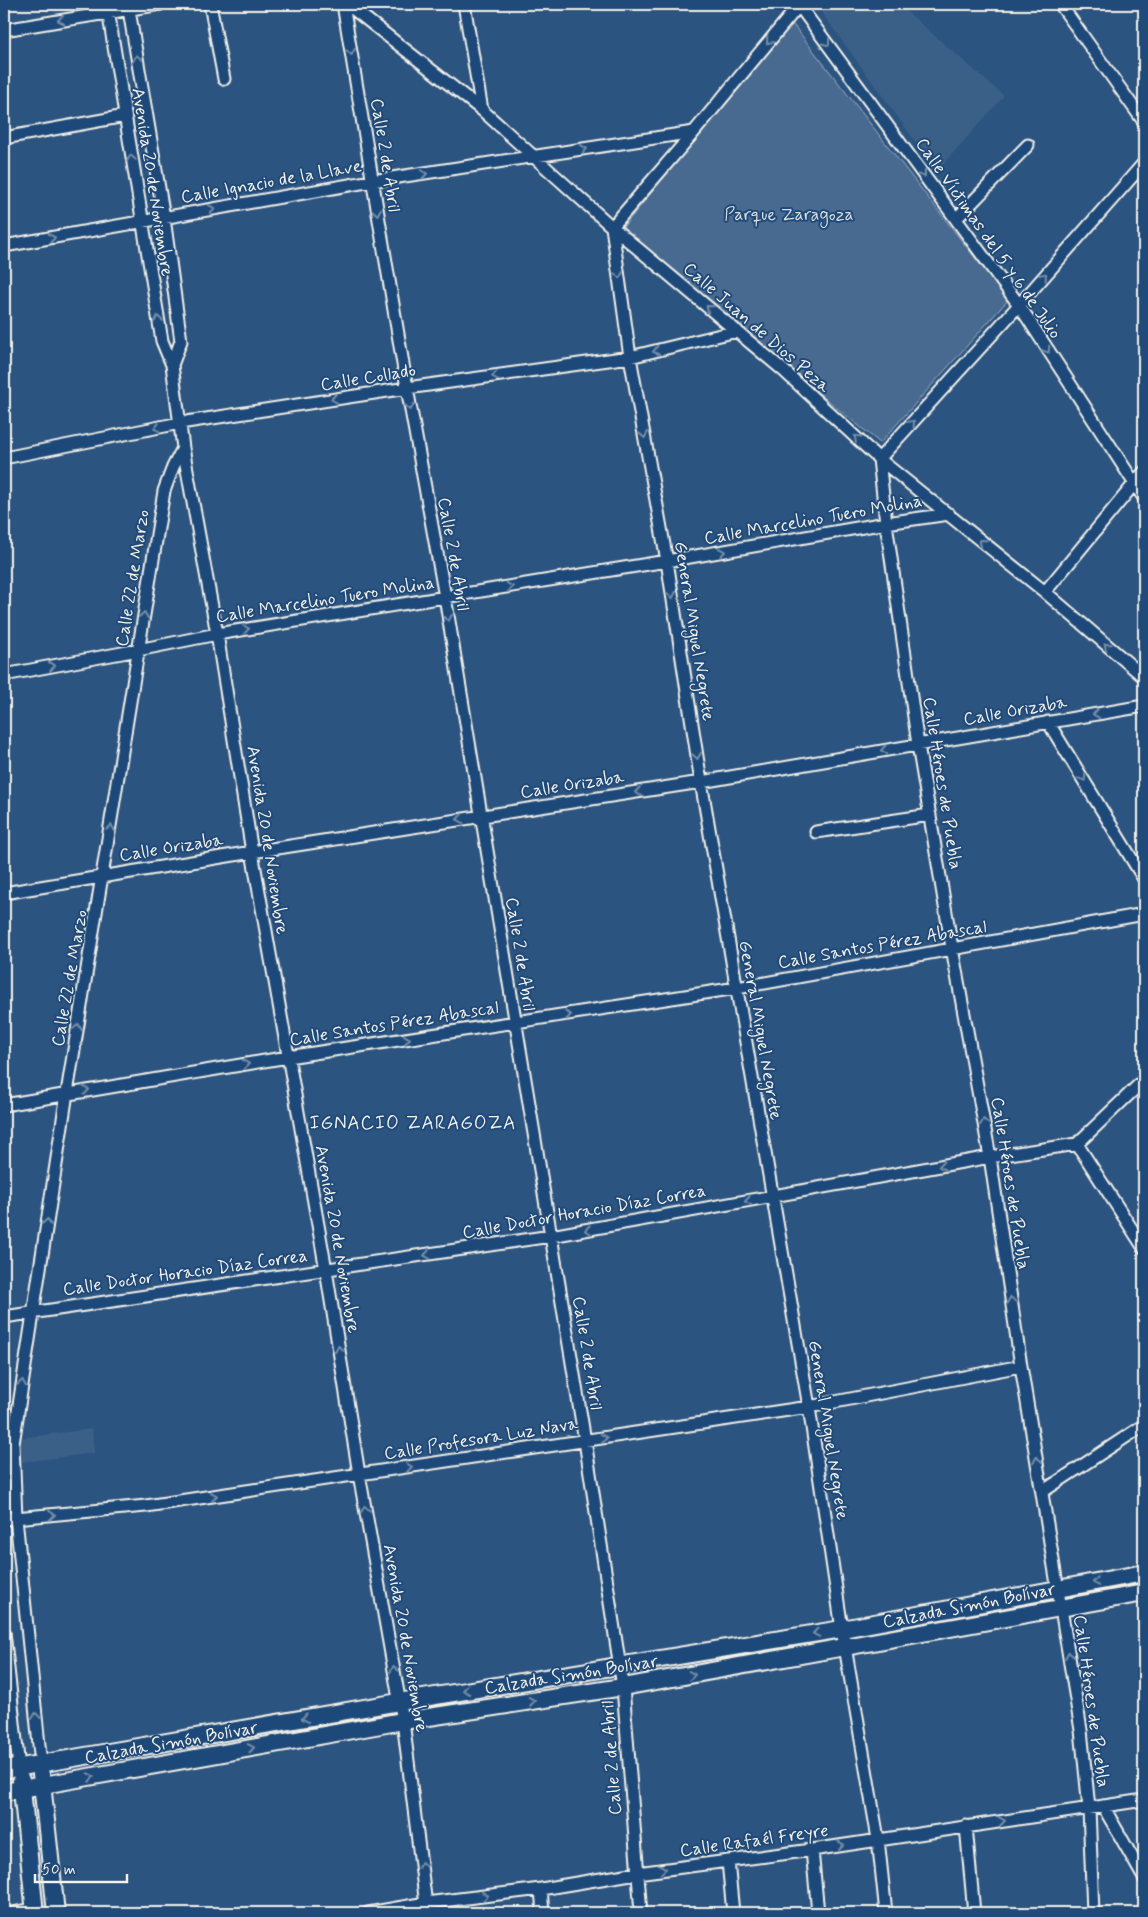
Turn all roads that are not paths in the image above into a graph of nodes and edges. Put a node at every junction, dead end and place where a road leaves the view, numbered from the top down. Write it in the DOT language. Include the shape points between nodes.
graph roads {
  1 [pos="161,4"];
  2 [pos="210,4"];
  3 [pos="342,4"];
  4 [pos="347,4"];
  5 [pos="464,4"];
  6 [pos="799,4"];
  7 [pos="1060,4"];
  8 [pos="129,6"];
  9 [pos="107,8"];
  10 [pos="4,30"];
  11 [pos="224,79"];
  12 [pos="482,110"];
  13 [pos="124,116"];
  14 [pos="1144,122"];
  15 [pos="694,132"];
  16 [pos="4,138"];
  17 [pos="1028,145"];
  18 [pos="534,157"];
  19 [pos="1144,163"];
  20 [pos="372,181"];
  21 [pos="164,218"];
  22 [pos="956,219"];
  23 [pos="142,222"];
  24 [pos="612,227"];
  25 [pos="4,246"];
  26 [pos="1019,306"];
  27 [pos="737,331"];
  28 [pos="630,357"];
  29 [pos="172,365"];
  30 [pos="407,388"];
  31 [pos="180,423"];
  32 [pos="184,448"];
  33 [pos="4,458"];
  34 [pos="879,459"];
  35 [pos="1144,472"];
  36 [pos="1133,484"];
  37 [pos="1144,498"];
  38 [pos="948,514"];
  39 [pos="886,523"];
  40 [pos="667,561"];
  41 [pos="1044,592"];
  42 [pos="444,597"];
  43 [pos="217,634"];
  44 [pos="138,650"];
  45 [pos="4,675"];
  46 [pos="1144,678"];
  47 [pos="1144,706"];
  48 [pos="1048,722"];
  49 [pos="918,745"];
  50 [pos="701,782"];
  51 [pos="930,814"];
  52 [pos="481,816"];
  53 [pos="816,832"];
  54 [pos="252,852"];
  55 [pos="103,876"];
  56 [pos="1144,879"];
  57 [pos="4,894"];
  58 [pos="1144,914"];
  59 [pos="952,948"];
  60 [pos="737,988"];
  61 [pos="515,1023"];
  62 [pos="288,1057"];
  63 [pos="1144,1080"];
  64 [pos="67,1093"];
  65 [pos="4,1105"];
  66 [pos="1077,1144"];
  67 [pos="990,1157"];
  68 [pos="772,1197"];
  69 [pos="551,1236"];
  70 [pos="1144,1248"];
  71 [pos="326,1270"];
  72 [pos="33,1312"];
  73 [pos="4,1317"];
  74 [pos="1021,1366"];
  75 [pos="808,1407"];
  76 [pos="1144,1425"];
  77 [pos="585,1441"];
  78 [pos="8,1444"];
  79 [pos="359,1474"];
  80 [pos="1042,1492"];
  81 [pos="10,1519"];
  82 [pos="1144,1573"];
  83 [pos="1057,1589"];
  84 [pos="1144,1594"];
  85 [pos="1061,1608"];
  86 [pos="842,1629"];
  87 [pos="4,1632"];
  88 [pos="846,1648"];
  89 [pos="619,1665"];
  90 [pos="623,1687"];
  91 [pos="399,1702"];
  92 [pos="403,1721"];
  93 [pos="40,1765"];
  94 [pos="11,1769"];
  95 [pos="43,1785"];
  96 [pos="22,1789"];
  97 [pos="4,1792"];
  98 [pos="1144,1800"];
  99 [pos="1104,1806"];
  100 [pos="1089,1808"];
  101 [pos="966,1826"];
  102 [pos="878,1839"];
  103 [pos="812,1850"];
  104 [pos="728,1861"];
  105 [pos="637,1873"];
  106 [pos="1144,1878"];
  107 [pos="541,1889"];
  108 [pos="427,1908"];
  109 [pos="35,1911"];
  110 [pos="13,1913"];
  111 [pos="56,1913"];
  112 [pos="368,1913"];
  113 [pos="543,1913"];
  114 [pos="641,1913"];
  115 [pos="733,1913"];
  116 [pos="818,1913"];
  117 [pos="886,1913"];
  118 [pos="974,1913"];
  119 [pos="1093,1913"];
  1 -- 8 [label="street"];
  2 -- 11 [label="street"];
  3 -- 20 [label="street, Calle 2 de Abril, one-way"];
  4 -- 12 [label="street, Calle Juan de Dios Peza"];
  5 -- 12 [label="street"];
  6 -- 15 [label="street, one-way"];
  6 -- 22 [label="street, Calle Víctimas del 5 y 6 de Julio, one-way"];
  7 -- 14 [label="street"];
  8 -- 9 [label="street"];
  21 -- 8 [label="street, Avenida 20 de Noviembre, one-way"];
  9 -- 10 [label="street, one-way"];
  9 -- 13 [label="street, Avenida 20 de Noviembre"];
  12 -- 18 [label="street, Calle Juan de Dios Peza"];
  13 -- 16 [label="street"];
  23 -- 13 [label="street, Avenida 20 de Noviembre, one-way"];
  18 -- 15 [label="street, Calle Ignacio de la Llave, one-way"];
  15 -- 24 [label="street"];
  17 -- 22 [label="street"];
  20 -- 18 [label="street, Calle Ignacio de la Llave, one-way"];
  18 -- 24 [label="street, Calle Juan de Dios Peza"];
  26 -- 19 [label="street, one-way"];
  21 -- 20 [label="street, Calle Ignacio de la Llave, one-way"];
  20 -- 30 [label="street, Calle 2 de Abril, one-way"];
  21 -- 23 [label="street, Calle Ignacio de la Llave"];
  21 -- 29 [label="street, Avenida 20 de Noviembre" via="180,341"];
  22 -- 26 [label="street, Calle Víctimas del 5 y 6 de Julio"];
  25 -- 23 [label="street, Calle Ignacio de la Llave, one-way"];
  29 -- 23 [label="street, Avenida 20 de Noviembre, one-way" via="162,341"];
  27 -- 24 [label="street, Calle Juan de Dios Peza, one-way"];
  24 -- 28 [label="street, General Miguel Negrete, one-way"];
  34 -- 26 [label="street, one-way"];
  26 -- 36 [label="street, Calle Víctimas del 5 y 6 de Julio, one-way"];
  27 -- 28 [label="street, Calle Collado, one-way"];
  34 -- 27 [label="street, Calle Juan de Dios Peza, one-way"];
  28 -- 30 [label="street, Calle Collado, one-way"];
  28 -- 40 [label="street, General Miguel Negrete, one-way"];
  29 -- 31 [label="street, Avenida 20 de Noviembre"];
  30 -- 31 [label="street, Calle Collado, one-way"];
  30 -- 42 [label="street, Calle 2 de Abril, one-way"];
  31 -- 32 [label="street, Avenida 20 de Noviembre"];
  31 -- 33 [label="street, Calle Collado, one-way"];
  32 -- 43 [label="street, Avenida 20 de Noviembre"];
  44 -- 32 [label="street, Calle 22 de Marzo, one-way" via="164,491"];
  34 -- 38 [label="street, Calle Juan de Dios Peza"];
  34 -- 39 [label="street, Calle Héroes de Puebla"];
  35 -- 36 [label="street"];
  36 -- 37 [label="street, Calle Víctimas del 5 y 6 de Julio"];
  36 -- 41 [label="street"];
  38 -- 39 [label="street, Calle Marcelino Tuero Molina"];
  41 -- 38 [label="street, Calle Juan de Dios Peza, one-way"];
  40 -- 39 [label="street, Calle Marcelino Tuero Molina, one-way"];
  39 -- 49 [label="street, Calle Héroes de Puebla"];
  42 -- 40 [label="street, Calle Marcelino Tuero Molina, one-way"];
  40 -- 50 [label="street, General Miguel Negrete, one-way"];
  46 -- 41 [label="street, Calle Juan de Dios Peza, one-way"];
  43 -- 42 [label="street, Calle Marcelino Tuero Molina, one-way"];
  42 -- 52 [label="street, Calle 2 de Abril, one-way"];
  43 -- 44 [label="street, Calle Marcelino Tuero Molina"];
  43 -- 54 [label="street, Avenida 20 de Noviembre"];
  45 -- 44 [label="street, Calle Marcelino Tuero Molina, one-way"];
  55 -- 44 [label="street, Calle 22 de Marzo, one-way"];
  47 -- 48 [label="street, Calle Orizaba, one-way"];
  48 -- 49 [label="street, Calle Orizaba"];
  48 -- 56 [label="street, one-way"];
  49 -- 50 [label="street, Calle Orizaba, one-way"];
  49 -- 51 [label="street, Calle Héroes de Puebla"];
  50 -- 52 [label="street, Calle Orizaba, one-way"];
  50 -- 60 [label="street, General Miguel Negrete"];
  51 -- 53 [label="street"];
  51 -- 59 [label="street, Calle Héroes de Puebla"];
  52 -- 54 [label="street, Calle Orizaba, one-way"];
  52 -- 61 [label="street, Calle 2 de Abril"];
  54 -- 55 [label="street, Calle Orizaba"];
  54 -- 62 [label="street, Avenida 20 de Noviembre"];
  55 -- 57 [label="street, Calle Orizaba"];
  64 -- 55 [label="street, Calle 22 de Marzo, one-way"];
  58 -- 59 [label="street, Calle Santos Pérez Abascal"];
  59 -- 60 [label="street, Calle Santos Pérez Abascal"];
  67 -- 59 [label="street, Calle Héroes de Puebla, one-way"];
  61 -- 60 [label="street, Calle Santos Pérez Abascal, one-way"];
  60 -- 68 [label="street, General Miguel Negrete"];
  62 -- 61 [label="street, Calle Santos Pérez Abascal, one-way"];
  61 -- 69 [label="street, Calle 2 de Abril"];
  64 -- 62 [label="street, Calle Santos Pérez Abascal, one-way"];
  62 -- 71 [label="street, Avenida 20 de Noviembre"];
  63 -- 66 [label="street"];
  64 -- 65 [label="street, Calle Santos Pérez Abascal"];
  72 -- 64 [label="street, Calle 22 de Marzo, one-way"];
  66 -- 67 [label="street, Calle Doctor Horacio Díaz Correa"];
  66 -- 70 [label="street"];
  67 -- 68 [label="street, Calle Doctor Horacio Díaz Correa, one-way"];
  74 -- 67 [label="street, Calle Héroes de Puebla, one-way"];
  68 -- 69 [label="street, Calle Doctor Horacio Díaz Correa, one-way"];
  68 -- 75 [label="street, General Miguel Negrete"];
  69 -- 71 [label="street, Calle Doctor Horacio Díaz Correa, one-way"];
  69 -- 77 [label="street, Calle 2 de Abril"];
  71 -- 72 [label="street, Calle Doctor Horacio Díaz Correa"];
  79 -- 71 [label="street, Avenida 20 de Noviembre, one-way"];
  72 -- 73 [label="street, Calle Doctor Horacio Díaz Correa"];
  78 -- 72 [label="street, Calle 22 de Marzo, one-way"];
  74 -- 75 [label="street, Calle Profesora Luz Nava"];
  80 -- 74 [label="street, Calle Héroes de Puebla, one-way"];
  77 -- 75 [label="street, Calle Profesora Luz Nava, one-way"];
  75 -- 86 [label="street, General Miguel Negrete"];
  76 -- 80 [label="street"];
  79 -- 77 [label="street, Calle Profesora Luz Nava, one-way"];
  77 -- 89 [label="street, Calle 2 de Abril"];
  78 -- 81 [label="street, Calle 22 de Marzo"];
  81 -- 79 [label="street, Calle Profesora Luz Nava, one-way" via="146,1506"];
  91 -- 79 [label="street, Avenida 20 de Noviembre, one-way"];
  80 -- 83 [label="street, Calle Héroes de Puebla"];
  93 -- 81 [label="street, Calle 22 de Marzo, one-way"];
  82 -- 83 [label="main road, Calzada Simón Bolívar, one-way"];
  83 -- 85 [label="street, Calle Héroes de Puebla"];
  83 -- 86 [label="main road, Calzada Simón Bolívar"];
  84 -- 85 [label="main road, Calzada Simón Bolívar"];
  85 -- 88 [label="main road, Calzada Simón Bolívar"];
  100 -- 85 [label="street, Calle Héroes de Puebla, one-way" via="1081,1730"];
  86 -- 88 [label="street, General Miguel Negrete"];
  86 -- 89 [label="main road, Calzada Simón Bolívar, one-way"];
  87 -- 94 [label="street"];
  90 -- 88 [label="main road, Calzada Simón Bolívar, one-way"];
  88 -- 102 [label="street, General Miguel Negrete"];
  89 -- 90 [label="street, Calle 2 de Abril"];
  89 -- 91 [label="main road, Calzada Simón Bolívar, one-way"];
  92 -- 90 [label="main road, Calzada Simón Bolívar, one-way"];
  90 -- 105 [label="street, Calle 2 de Abril"];
  91 -- 92 [label="street, Avenida 20 de Noviembre"];
  91 -- 93 [label="main road, Calzada Simón Bolívar, one-way"];
  95 -- 92 [label="main road, Calzada Simón Bolívar, one-way"];
  108 -- 92 [label="street, Avenida 20 de Noviembre, one-way"];
  93 -- 94 [label="main road, Calzada Simón Bolívar"];
  93 -- 95 [label="main road"];
  94 -- 96 [label="main road"];
  95 -- 96 [label="main road, Calzada Simón Bolívar"];
  95 -- 111 [label="main road"];
  96 -- 97 [label="main road, Calzada Simón Bolívar"];
  96 -- 109 [label="main road"];
  98 -- 99 [label="street, Calle Rafaél Freyre"];
  99 -- 100 [label="street, Calle Rafaél Freyre"];
  99 -- 106 [label="street"];
  101 -- 100 [label="street, Calle Rafaél Freyre, one-way"];
  100 -- 119 [label="street, Calle Héroes de Puebla"];
  101 -- 102 [label="street, Calle Rafaél Freyre"];
  101 -- 118 [label="street"];
  103 -- 102 [label="street, Calle Rafaél Freyre, one-way"];
  102 -- 117 [label="street, General Miguel Negrete"];
  103 -- 104 [label="street, Calle Rafaél Freyre"];
  103 -- 116 [label="street"];
  105 -- 104 [label="street, Calle Rafaél Freyre, one-way"];
  104 -- 115 [label="street"];
  105 -- 107 [label="street, Calle Rafaél Freyre"];
  105 -- 114 [label="street, Calle 2 de Abril"];
  108 -- 107 [label="street, Calle Rafaél Freyre, one-way"];
  107 -- 113 [label="street"];
  108 -- 112 [label="street, Calle Rafaél Freyre"];
  109 -- 110 [label="street"];
}
